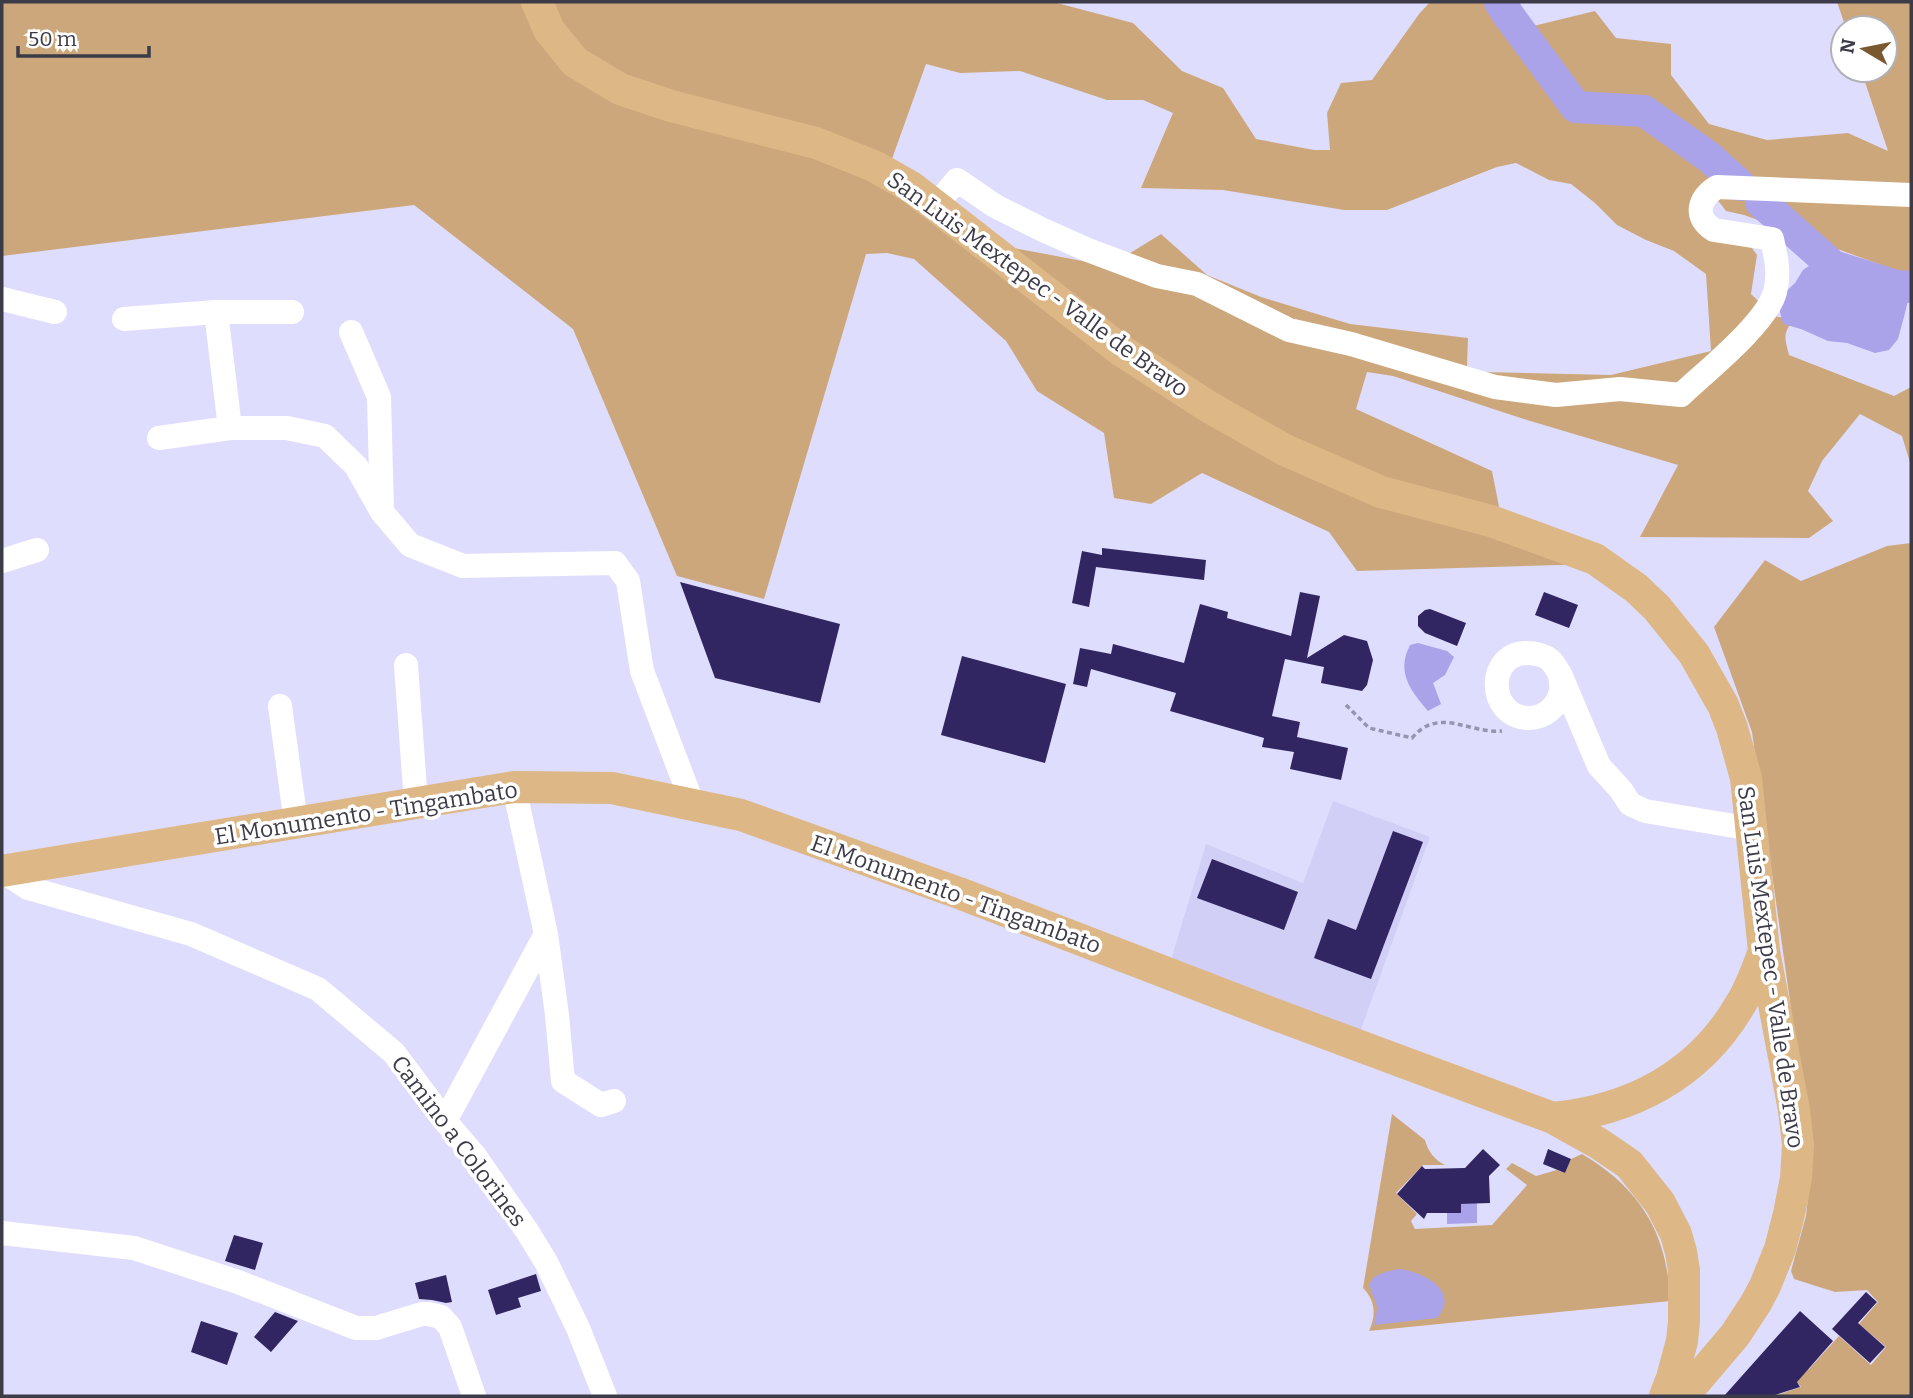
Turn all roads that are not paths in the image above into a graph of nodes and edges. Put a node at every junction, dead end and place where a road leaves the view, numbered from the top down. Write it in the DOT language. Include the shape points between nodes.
graph roads {
  1 [pos="537,2"];
  2 [pos="1911,195"];
  3 [pos="936,205"];
  4 [pos="2,299"];
  5 [pos="55,312"];
  6 [pos="216,312"];
  7 [pos="292,312"];
  8 [pos="124,319"];
  9 [pos="351,332"];
  10 [pos="230,428"];
  11 [pos="159,438"];
  12 [pos="382,512"];
  13 [pos="37,550"];
  14 [pos="2,561"];
  15 [pos="405,666"];
  16 [pos="1560,674"];
  17 [pos="280,706"];
  18 [pos="514,788"];
  19 [pos="416,803"];
  20 [pos="693,805"];
  21 [pos="296,823"];
  22 [pos="1752,829"];
  23 [pos="2,871"];
  24 [pos="546,934"];
  25 [pos="1764,951"];
  26 [pos="614,1101"];
  27 [pos="1553,1118"];
  28 [pos="445,1121"];
  29 [pos="2,1233"];
  30 [pos="474,1396"];
  31 [pos="605,1396"];
  32 [pos="1665,1396"];
  33 [pos="1679,1396"];
  1 -- 3 [label="main road, San Luis Mextepec - Valle de Bravo" via="549,30 575,62 620,89 816,144 874,166"];
  2 -- 3 [label="street" via="1717,187 1708,192 1700,212 1709,227 1772,239 1778,264 1775,293 1758,322 1681,396 1620,389 1556,396 1495,387 1289,330 1197,284 1157,276 1043,230 957,180"];
  3 -- 22 [label="main road, San Luis Mextepec - Valle de Bravo" via="1122,351 1285,450 1381,492 1491,521 1595,559 1636,588 1688,646 1723,705 1746,778"];
  4 -- 5 [label="street"];
  6 -- 7 [label="street"];
  6 -- 8 [label="street"];
  6 -- 10 [label="street"];
  9 -- 12 [label="street" via="379,397"];
  10 -- 11 [label="street"];
  10 -- 12 [label="street" via="288,428 325,436 356,466"];
  12 -- 20 [label="street" via="410,545 463,566 615,563 628,581 642,671"];
  13 -- 14 [label="street"];
  15 -- 19 [label="street"];
  16 -- 16 [label="street" via="1550,660 1535,653 1519,654 1505,663 1497,677 1497,694 1505,709 1534,718 1557,702"];
  16 -- 22 [label="street" via="1599,766 1630,804 1645,811"];
  17 -- 21 [label="street"];
  18 -- 19 [label="main road, El Monumento - Tingambato"];
  18 -- 20 [label="main road, El Monumento - Tingambato" via="612,788"];
  18 -- 24 [label="street"];
  19 -- 21 [label="main road, El Monumento - Tingambato"];
  20 -- 27 [label="main road, El Monumento - Tingambato" via="741,815 946,888"];
  21 -- 23 [label="main road, El Monumento - Tingambato"];
  22 -- 25 [label="main road, San Luis Mextepec - Valle de Bravo"];
  23 -- 28 [label="street, Camino a Colorines" via="28,888 191,934 318,989 394,1053"];
  24 -- 26 [label="street" via="564,1081 601,1105"];
  24 -- 28 [label="street"];
  25 -- 27 [label="main road" via="1730,1022 1685,1069 1624,1103"];
  25 -- 33 [label="main road, San Luis Mextepec - Valle de Bravo" via="1794,1110 1796,1178 1780,1249 1756,1303 1723,1350"];
  27 -- 32 [label="main road, El Monumento - Tingambato" via="1629,1164 1660,1203 1676,1234 1685,1305 1682,1341"];
  28 -- 31 [label="street, Camino a Colorines" via="502,1193 540,1252"];
  29 -- 30 [label="street" via="134,1248 356,1328 435,1315 450,1327"];
}
